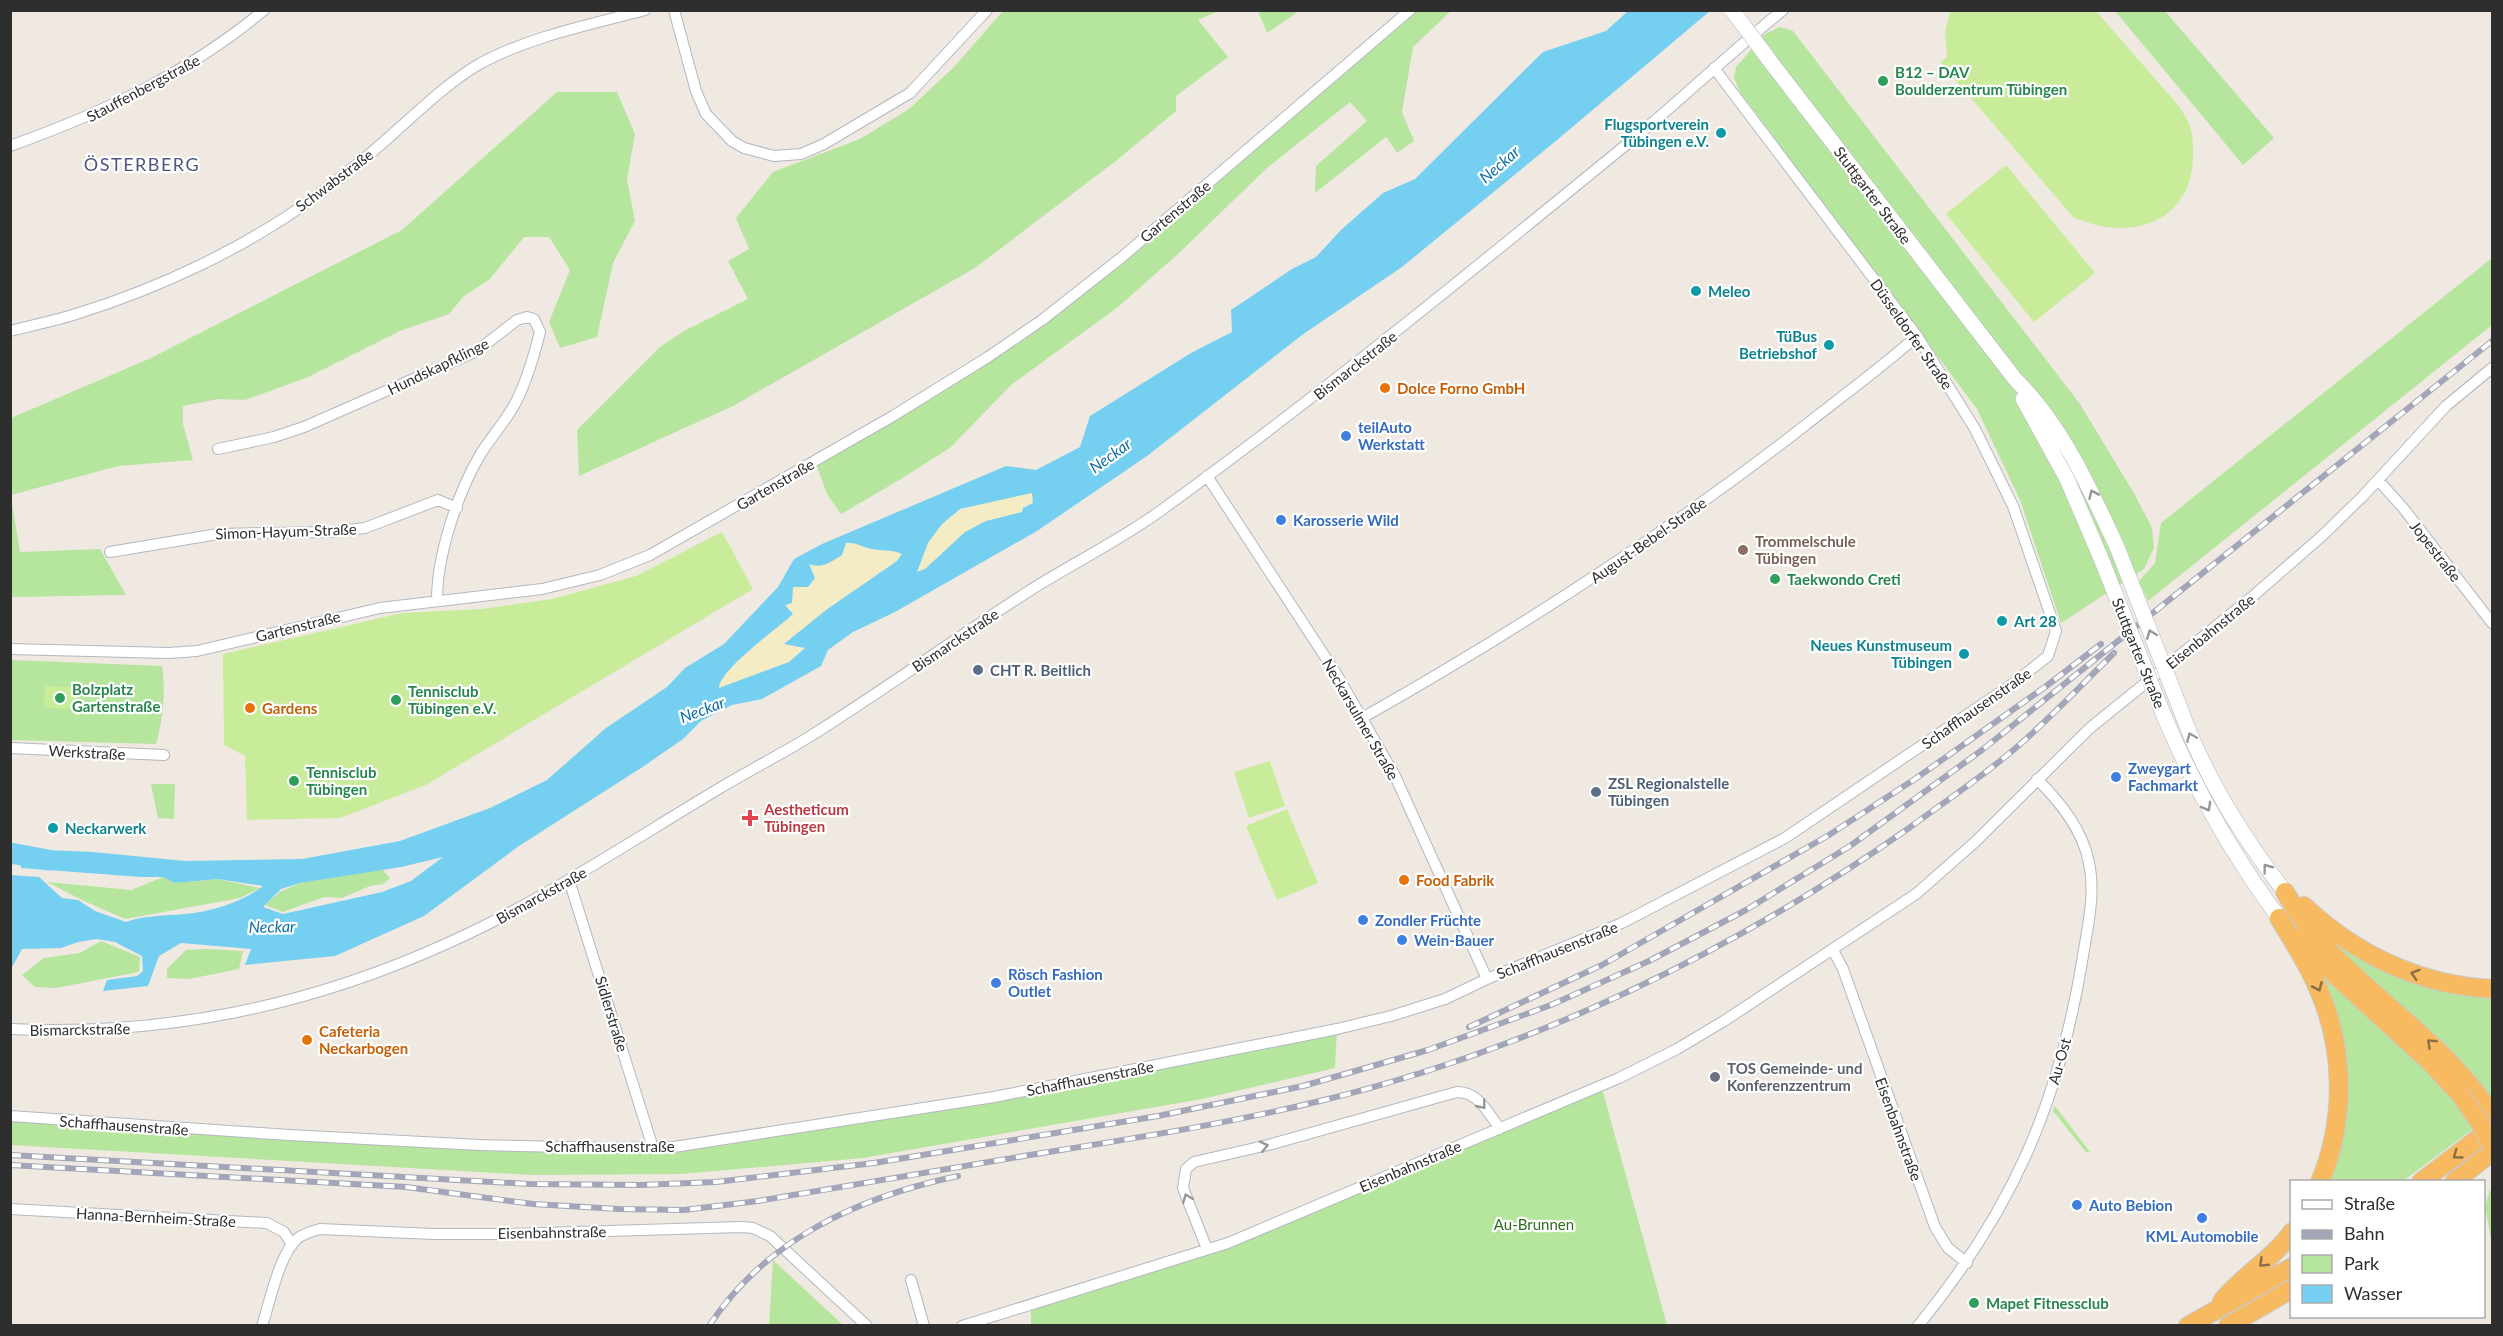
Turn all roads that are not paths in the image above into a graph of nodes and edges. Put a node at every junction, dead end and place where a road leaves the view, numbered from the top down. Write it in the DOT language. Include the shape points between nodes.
graph roads {
  1 [pos="264,10"];
  2 [pos="645,10"];
  3 [pos="674,10"];
  4 [pos="987,10"];
  5 [pos="1410,10"];
  6 [pos="1732,10"];
  7 [pos="1783,10"];
  8 [pos="1714,68"];
  9 [pos="10,146"];
  10 [pos="10,331"];
  11 [pos="1917,336"];
  12 [pos="2493,368"];
  13 [pos="2015,380"];
  14 [pos="218,449"];
  15 [pos="1207,476"];
  16 [pos="2378,480"];
  17 [pos="457,508"];
  18 [pos="110,552"];
  19 [pos="437,600"];
  20 [pos="2493,623"];
  21 [pos="2056,631"];
  22 [pos="10,649"];
  23 [pos="1362,718"];
  24 [pos="10,748"];
  25 [pos="164,755"];
  26 [pos="2037,779"];
  27 [pos="570,880"];
  28 [pos="2285,891"];
  29 [pos="2279,918"];
  30 [pos="1833,950"];
  31 [pos="1486,979"];
  32 [pos="2493,989"];
  33 [pos="10,1029"];
  34 [pos="2466,1090"];
  35 [pos="10,1116"];
  36 [pos="2493,1116"];
  37 [pos="2493,1128"];
  38 [pos="1500,1129"];
  39 [pos="2493,1147"];
  40 [pos="653,1148"];
  41 [pos="2493,1152"];
  42 [pos="2321,1180"];
  43 [pos="2424,1180"];
  44 [pos="2457,1180"];
  45 [pos="10,1209"];
  46 [pos="2290,1234"];
  47 [pos="292,1245"];
  48 [pos="1207,1249"];
  49 [pos="1967,1263"];
  50 [pos="2290,1268"];
  51 [pos="911,1280"];
  52 [pos="2290,1290"];
  53 [pos="2272,1301"];
  54 [pos="2214,1312"];
  55 [pos="262,1326"];
  56 [pos="867,1326"];
  57 [pos="924,1326"];
  58 [pos="962,1326"];
  59 [pos="1918,1326"];
  60 [pos="2188,1326"];
  61 [pos="2228,1326"];
  62 [pos="2250,1326"];
  1 -- 9 [label="street, Stauffenbergstraße" via="230,39 168,77 97,113"];
  2 -- 10 [label="street, Schwabstraße" via="537,39 487,61 433,98 315,197 231,248 124,298"];
  3 -- 4 [label="street" via="706,114 732,141 774,156 801,154 824,144 910,93"];
  5 -- 19 [label="street, Gartenstraße" via="1074,296 988,357 894,416 650,555 600,575 552,587"];
  6 -- 13 [label="main road, Stuttgarter Straße, bridge"];
  7 -- 8 [label="street, Bismarckstraße"];
  8 -- 11 [label="street, Düsseldorfer Straße"];
  8 -- 15 [label="street, Bismarckstraße" via="1338,380"];
  11 -- 21 [label="street, Düsseldorfer Straße" via="1975,429 2013,506"];
  11 -- 23 [label="street, August-Bebel-Straße" via="1754,465 1646,544 1472,656"];
  12 -- 16 [label="street, Eisenbahnstraße" via="2446,406"];
  28 -- 13 [label="main road, Stuttgarter Straße, one-way, bridge" via="2216,791 2117,547 2074,457 2031,395"];
  13 -- 29 [label="main road, Stuttgarter Straße, one-way, bridge" via="2067,479 2188,772 2217,826"];
  14 -- 17 [label="street, Hundskapfklinge" via="304,427 477,351 517,320 534,319 540,332 523,387 473,467"];
  15 -- 23 [label="street, Neckarsulmer Straße"];
  15 -- 27 [label="street, Bismarckstraße" via="1159,513 1030,590 818,732"];
  16 -- 20 [label="street, Jopestraße"];
  16 -- 26 [label="street, Eisenbahnstraße" via="2301,555 2090,728"];
  17 -- 18 [label="street, Simon-Hayum-Straße" via="438,501 365,528 218,534"];
  17 -- 19 [label="street, Hundskapfklinge" via="439,564"];
  19 -- 22 [label="street, Gartenstraße" via="343,615 197,651"];
  21 -- 31 [label="street, Schaffhausenstraße" via="2048,656 2014,683 1785,837 1622,923"];
  23 -- 31 [label="street, Neckarsulmer Straße" via="1395,776"];
  24 -- 25 [label="street, Werkstraße"];
  26 -- 30 [label="street, Eisenbahnstraße" via="1936,877"];
  26 -- 49 [label="street, Au-Ost" via="2082,839 2090,870 2090,913 2069,1029 2050,1092 2014,1183"];
  27 -- 33 [label="street, Bismarckstraße" via="449,943 363,979 277,1003 132,1028 65,1032"];
  27 -- 40 [label="street, Sidlerstraße"];
  32 -- 28 [label="highway, one-way" via="2437,981 2383,962 2339,936"];
  34 -- 28 [label="highway, one-way" via="2437,1048 2328,948 2296,911"];
  29 -- 34 [label="highway" via="2335,975"];
  29 -- 42 [label="highway, one-way" via="2318,987 2337,1052 2338,1114"];
  30 -- 38 [label="street, Eisenbahnstraße" via="1677,1049"];
  30 -- 49 [label="street, Eisenbahnstraße" via="1935,1227 1948,1248"];
  31 -- 40 [label="street, Schaffhausenstraße" via="1445,999 1392,1016 1249,1048 827,1125"];
  34 -- 36 [label="highway"];
  34 -- 39 [label="highway, bridge"];
  35 -- 40 [label="street, Schaffhausenstraße" via="469,1144"];
  37 -- 43 [label="highway, one-way"];
  38 -- 48 [label="street, Eisenbahnstraße"];
  48 -- 38 [label="street, one-way" via="1183,1188 1186,1169 1194,1162 1268,1146 1457,1092 1475,1097"];
  41 -- 44 [label="highway"];
  45 -- 47 [label="street, Hanna-Bernheim-Straße" via="267,1223 284,1232"];
  46 -- 54 [label="highway, one-way" via="2231,1290"];
  47 -- 55 [label="street"];
  47 -- 56 [label="street, Eisenbahnstraße" via="320,1229 487,1234 741,1227 770,1236"];
  48 -- 58 [label="street, Eisenbahnstraße"];
  49 -- 59 [label="street, Au-Ost"];
  50 -- 54 [label="highway"];
  51 -- 57 [label="street"];
  52 -- 53 [label="highway"];
  53 -- 61 [label="highway"];
  53 -- 62 [label="highway"];
  54 -- 60 [label="highway"];
}
